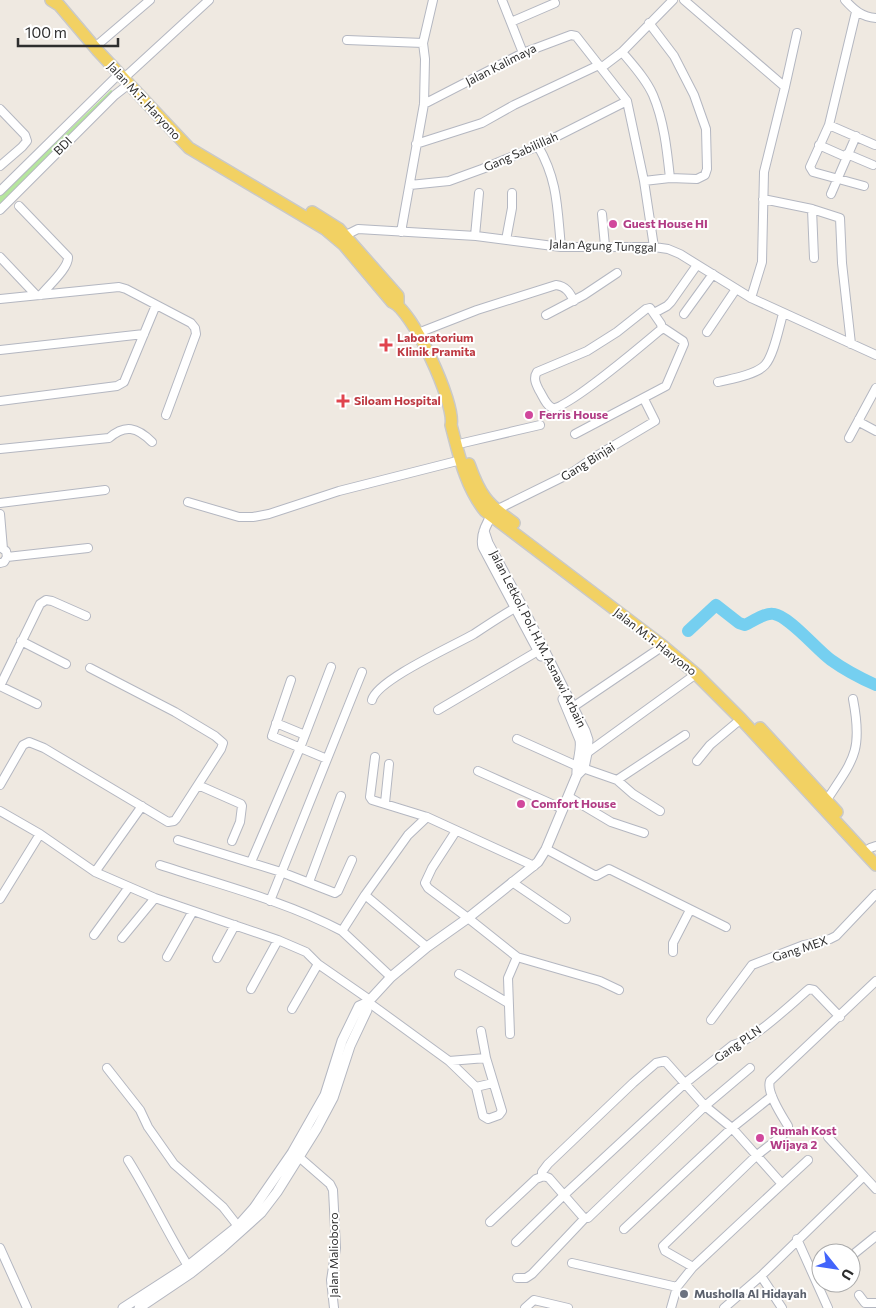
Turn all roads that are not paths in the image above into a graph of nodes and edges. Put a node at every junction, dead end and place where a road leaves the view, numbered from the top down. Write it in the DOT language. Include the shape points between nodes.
graph roads {
  1 [pos="150,0"];
  2 [pos="209,0"];
  3 [pos="433,0"];
  4 [pos="502,0"];
  5 [pos="673,0"];
  6 [pos="684,0"];
  7 [pos="845,0"];
  8 [pos="55,1"];
  9 [pos="555,3"];
  10 [pos="856,12"];
  11 [pos="876,18"];
  12 [pos="511,22"];
  13 [pos="649,23"];
  14 [pos="797,33"];
  15 [pos="347,40"];
  16 [pos="423,43"];
  17 [pos="95,47"];
  18 [pos="622,52"];
  19 [pos="523,53"];
  20 [pos="600,66"];
  21 [pos="124,79"];
  22 [pos="785,87"];
  23 [pos="627,101"];
  24 [pos="424,104"];
  25 [pos="0,109"];
  26 [pos="829,125"];
  27 [pos="856,136"];
  28 [pos="416,144"];
  29 [pos="875,144"];
  30 [pos="819,145"];
  31 [pos="538,146"];
  32 [pos="847,155"];
  33 [pos="873,165"];
  34 [pos="0,166"];
  35 [pos="670,178"];
  36 [pos="837,179"];
  37 [pos="644,181"];
  38 [pos="410,185"];
  39 [pos="864,186"];
  40 [pos="0,191"];
  41 [pos="479,193"];
  42 [pos="512,193"];
  43 [pos="831,194"];
  44 [pos="763,199"];
  45 [pos="19,206"];
  46 [pos="812,209"];
  47 [pos="0,210"];
  48 [pos="602,214"];
  49 [pos="401,232"];
  50 [pos="475,236"];
  51 [pos="341,238"];
  52 [pos="506,240"];
  53 [pos="561,246"];
  54 [pos="605,246"];
  55 [pos="654,247"];
  56 [pos="0,257"];
  57 [pos="814,258"];
  58 [pos="697,264"];
  59 [pos="617,273"];
  60 [pos="713,274"];
  61 [pos="736,289"];
  62 [pos="38,295"];
  63 [pos="751,298"];
  64 [pos="0,299"];
  65 [pos="574,301"];
  66 [pos="156,305"];
  67 [pos="654,313"];
  68 [pos="684,314"];
  69 [pos="783,314"];
  70 [pos="546,316"];
  71 [pos="662,327"];
  72 [pos="707,332"];
  73 [pos="418,333"];
  74 [pos="144,334"];
  75 [pos="851,344"];
  76 [pos="0,350"];
  77 [pos="876,355"];
  78 [pos="718,382"];
  79 [pos="876,388"];
  80 [pos="644,398"];
  81 [pos="0,401"];
  82 [pos="166,415"];
  83 [pos="452,419"];
  84 [pos="859,420"];
  85 [pos="540,425"];
  86 [pos="876,431"];
  87 [pos="575,434"];
  88 [pos="849,438"];
  89 [pos="152,442"];
  90 [pos="463,443"];
  91 [pos="0,449"];
  92 [pos="461,460"];
  93 [pos="105,490"];
  94 [pos="188,502"];
  95 [pos="0,503"];
  96 [pos="493,513"];
  97 [pos="0,514"];
  98 [pos="2,548"];
  99 [pos="88,548"];
  100 [pos="7,557"];
  101 [pos="0,563"];
  102 [pos="518,606"];
  103 [pos="86,616"];
  104 [pos="21,641"];
  105 [pos="668,647"];
  106 [pos="538,651"];
  107 [pos="66,664"];
  108 [pos="331,667"];
  109 [pos="90,668"];
  110 [pos="362,672"];
  111 [pos="696,674"];
  112 [pos="291,680"];
  113 [pos="853,699"];
  114 [pos="372,700"];
  115 [pos="37,704"];
  116 [pos="570,709"];
  117 [pos="438,710"];
  118 [pos="741,719"];
  119 [pos="276,723"];
  120 [pos="305,735"];
  121 [pos="685,735"];
  122 [pos="517,739"];
  123 [pos="300,748"];
  124 [pos="587,753"];
  125 [pos="375,757"];
  126 [pos="328,759"];
  127 [pos="697,761"];
  128 [pos="389,764"];
  129 [pos="579,770"];
  130 [pos="478,771"];
  131 [pos="615,779"];
  132 [pos="0,785"];
  133 [pos="198,785"];
  134 [pos="341,796"];
  135 [pos="569,797"];
  136 [pos="826,801"];
  137 [pos="384,803"];
  138 [pos="142,806"];
  139 [pos="564,808"];
  140 [pos="0,811"];
  141 [pos="660,811"];
  142 [pos="427,817"];
  143 [pos="456,831"];
  144 [pos="644,833"];
  145 [pos="40,834"];
  146 [pos="178,840"];
  147 [pos="232,840"];
  148 [pos="546,849"];
  149 [pos="874,850"];
  150 [pos="352,860"];
  151 [pos="251,862"];
  152 [pos="160,865"];
  153 [pos="876,865"];
  154 [pos="534,866"];
  155 [pos="95,872"];
  156 [pos="281,872"];
  157 [pos="309,882"];
  158 [pos="512,882"];
  159 [pos="129,887"];
  160 [pos="876,894"];
  161 [pos="364,895"];
  162 [pos="155,898"];
  163 [pos="0,899"];
  164 [pos="270,901"];
  165 [pos="690,910"];
  166 [pos="193,911"];
  167 [pos="468,918"];
  168 [pos="566,919"];
  169 [pos="235,926"];
  170 [pos="726,927"];
  171 [pos="342,931"];
  172 [pos="94,935"];
  173 [pos="122,938"];
  174 [pos="278,940"];
  175 [pos="427,947"];
  176 [pos="673,952"];
  177 [pos="167,957"];
  178 [pos="516,957"];
  179 [pos="218,958"];
  180 [pos="318,964"];
  181 [pos="459,974"];
  182 [pos="391,977"];
  183 [pos="876,982"];
  184 [pos="251,988"];
  185 [pos="619,990"];
  186 [pos="369,1001"];
  187 [pos="508,1004"];
  188 [pos="292,1009"];
  189 [pos="840,1017"];
  190 [pos="711,1020"];
  191 [pos="481,1031"];
  192 [pos="510,1034"];
  193 [pos="486,1058"];
  194 [pos="449,1062"];
  195 [pos="107,1068"];
  196 [pos="750,1068"];
  197 [pos="493,1083"];
  198 [pos="684,1084"];
  199 [pos="476,1087"];
  200 [pos="772,1096"];
  201 [pos="705,1106"];
  202 [pos="732,1128"];
  203 [pos="828,1137"];
  204 [pos="756,1156"];
  205 [pos="299,1157"];
  206 [pos="128,1160"];
  207 [pos="808,1160"];
  208 [pos="542,1176"];
  209 [pos="864,1176"];
  210 [pos="782,1184"];
  211 [pos="876,1189"];
  212 [pos="564,1195"];
  213 [pos="584,1218"];
  214 [pos="490,1222"];
  215 [pos="240,1229"];
  216 [pos="624,1229"];
  217 [pos="876,1236"];
  218 [pos="797,1239"];
  219 [pos="516,1242"];
  220 [pos="0,1248"];
  221 [pos="861,1248"];
  222 [pos="572,1263"];
  223 [pos="188,1266"];
  224 [pos="693,1267"];
  225 [pos="761,1276"];
  226 [pos="517,1278"];
  227 [pos="676,1287"];
  228 [pos="858,1295"];
  229 [pos="876,1303"];
  230 [pos="727,1307"];
  231 [pos="27,1308"];
  232 [pos="123,1308"];
  233 [pos="139,1308"];
  234 [pos="334,1308"];
  235 [pos="525,1308"];
  236 [pos="568,1308"];
  237 [pos="670,1308"];
  238 [pos="782,1308"];
  239 [pos="828,1308"];
  1 -- 17 [label="street"];
  2 -- 21 [label="street"];
  3 -- 16 [label="street"];
  4 -- 12 [label="street"];
  5 -- 13 [label="street"];
  6 -- 22 [label="street"];
  7 -- 10 [label="street"];
  8 -- 17 [label="main road, Jalan M.T. Haryono"];
  9 -- 12 [label="street"];
  10 -- 11 [label="street"];
  10 -- 26 [label="street"];
  12 -- 19 [label="street"];
  13 -- 18 [label="street"];
  13 -- 35 [label="street" via="678,64 706,129 705,175"];
  14 -- 22 [label="street"];
  15 -- 16 [label="street"];
  16 -- 24 [label="street"];
  17 -- 21 [label="main road, Jalan M.T. Haryono"];
  18 -- 20 [label="street"];
  18 -- 35 [label="street" via="653,94 661,118"];
  19 -- 20 [label="street, Jalan Kalimaya" via="574,35"];
  19 -- 24 [label="street, Jalan Kalimaya"];
  20 -- 23 [label="street, Jalan Kalimaya"];
  20 -- 28 [label="street" via="482,123"];
  21 -- 40 [label="street"];
  21 -- 47 [label="street, BDI" via="115,96"];
  21 -- 51 [label="main road, Jalan M.T. Haryono" via="189,148 330,223"];
  22 -- 44 [label="street" via="764,172"];
  23 -- 31 [label="street, Gang Sabilillah"];
  23 -- 37 [label="street, Jalan Kalimaya"];
  24 -- 28 [label="street"];
  25 -- 34 [label="street" via="27,140"];
  26 -- 27 [label="street"];
  26 -- 30 [label="street"];
  27 -- 29 [label="street"];
  27 -- 32 [label="street"];
  28 -- 38 [label="street"];
  30 -- 32 [label="street"];
  30 -- 36 [label="street" via="810,164 811,169"];
  31 -- 38 [label="street, Gang Sabilillah" via="448,181"];
  31 -- 53 [label="street" via="552,174"];
  32 -- 33 [label="street"];
  32 -- 36 [label="street"];
  35 -- 37 [label="street"];
  36 -- 39 [label="street"];
  36 -- 43 [label="street"];
  37 -- 55 [label="street, Jalan Kalimaya"];
  38 -- 49 [label="street"];
  41 -- 50 [label="street"];
  42 -- 52 [label="street"];
  44 -- 46 [label="street"];
  44 -- 63 [label="street" via="762,262"];
  45 -- 62 [label="street" via="68,257 64,268"];
  46 -- 57 [label="street"];
  46 -- 75 [label="street" via="840,218"];
  48 -- 54 [label="street"];
  49 -- 50 [label="street, Jalan Agung Tunggal"];
  49 -- 51 [label="street, Jalan Agung Tunggal" via="358,229"];
  50 -- 52 [label="street, Jalan Agung Tunggal"];
  51 -- 73 [label="main road, Jalan M.T. Haryono" via="392,302 398,304"];
  52 -- 53 [label="street, Jalan Agung Tunggal"];
  53 -- 54 [label="street, Jalan Agung Tunggal"];
  54 -- 55 [label="street, Jalan Agung Tunggal"];
  55 -- 58 [label="street, Jalan Agung Tunggal" via="668,249"];
  56 -- 62 [label="street"];
  58 -- 60 [label="street, Jalan Agung Tunggal"];
  58 -- 67 [label="street" via="671,302"];
  59 -- 65 [label="street"];
  60 -- 61 [label="street, Jalan Agung Tunggal"];
  60 -- 68 [label="street"];
  61 -- 63 [label="street, Jalan Agung Tunggal"];
  61 -- 72 [label="street"];
  62 -- 64 [label="street"];
  62 -- 66 [label="street" via="119,287"];
  63 -- 69 [label="street, Jalan Agung Tunggal"];
  65 -- 70 [label="street"];
  65 -- 73 [label="street" via="568,290 556,285"];
  66 -- 74 [label="street"];
  66 -- 82 [label="street" via="191,323 196,334"];
  67 -- 71 [label="street"];
  67 -- 71 [label="street" via="650,308 646,309 588,351 537,372 536,384 548,405 559,408 582,393"];
  69 -- 75 [label="street, Jalan Agung Tunggal"];
  69 -- 78 [label="street" via="765,365 745,375"];
  71 -- 80 [label="street" via="683,341 683,347 666,386"];
  73 -- 83 [label="main road, Jalan M.T. Haryono" via="443,388"];
  74 -- 76 [label="street"];
  74 -- 81 [label="street" via="124,382 117,386"];
  75 -- 77 [label="street, Jalan Agung Tunggal"];
  79 -- 84 [label="street"];
  80 -- 87 [label="street"];
  80 -- 96 [label="street, Gang Binjai" via="656,421 573,472"];
  83 -- 90 [label="main road, Jalan M.T. Haryono" via="458,422"];
  83 -- 92 [label="main road, Jalan M.T. Haryono" via="450,425"];
  84 -- 86 [label="street"];
  84 -- 88 [label="street"];
  85 -- 90 [label="street"];
  89 -- 91 [label="street" via="144,434 124,428 109,438"];
  90 -- 96 [label="main road, Jalan M.T. Haryono" via="477,485"];
  92 -- 94 [label="street" via="253,517 239,517"];
  92 -- 96 [label="main road, Jalan M.T. Haryono" via="477,502"];
  93 -- 95 [label="street"];
  96 -- 102 [label="street, Jalan Letkol. Pol. H.M. Asnawi Arbain" via="484,531"];
  96 -- 105 [label="main road, Jalan M.T. Haryono"];
  97 -- 98 [label="street"];
  98 -- 100 [label="street"];
  99 -- 100 [label="street"];
  100 -- 101 [label="street"];
  102 -- 106 [label="street, Jalan Letkol. Pol. H.M. Asnawi Arbain"];
  102 -- 114 [label="street" via="425,659 377,690"];
  102 -- 116 [label="street, Jalan Letkol. Pol. H.M. Asnawi Arbain"];
  103 -- 104 [label="street" via="46,600 40,604"];
  104 -- 107 [label="street"];
  104 -- 115 [label="street" via="0,686"];
  105 -- 111 [label="main road, Jalan M.T. Haryono"];
  105 -- 116 [label="street"];
  105 -- 136 [label="main road, Jalan M.T. Haryono" via="707,674"];
  106 -- 116 [label="street, Jalan Letkol. Pol. H.M. Asnawi Arbain"];
  106 -- 117 [label="street"];
  108 -- 120 [label="street"];
  109 -- 133 [label="street" via="221,740 221,749"];
  110 -- 126 [label="street"];
  111 -- 118 [label="main road, Jalan M.T. Haryono"];
  111 -- 124 [label="street"];
  112 -- 119 [label="street"];
  113 -- 136 [label="street" via="857,727 855,755"];
  116 -- 124 [label="street, Jalan Letkol. Pol. H.M. Asnawi Arbain" via="588,740"];
  116 -- 129 [label="street, Jalan Letkol. Pol. H.M. Asnawi Arbain" via="582,747"];
  118 -- 127 [label="street" via="710,745"];
  118 -- 153 [label="main road, Jalan M.T. Haryono"];
  119 -- 120 [label="street"];
  119 -- 123 [label="street" via="273,738"];
  120 -- 123 [label="street"];
  121 -- 131 [label="street"];
  122 -- 129 [label="street"];
  123 -- 126 [label="street"];
  123 -- 151 [label="street"];
  124 -- 129 [label="street, Jalan Letkol. Pol. H.M. Asnawi Arbain"];
  125 -- 137 [label="street" via="370,797"];
  126 -- 156 [label="street"];
  128 -- 137 [label="street"];
  129 -- 131 [label="street"];
  129 -- 135 [label="street, Jalan Letkol. Pol. H.M. Asnawi Arbain"];
  130 -- 139 [label="street"];
  131 -- 141 [label="street"];
  132 -- 138 [label="street" via="23,745 29,742"];
  133 -- 138 [label="street" via="174,821 168,822"];
  133 -- 147 [label="street" via="241,804 240,822"];
  134 -- 157 [label="street"];
  135 -- 139 [label="street, Jalan Letkol. Pol. H.M. Asnawi Arbain"];
  135 -- 144 [label="street" via="611,822"];
  136 -- 149 [label="main road, Jalan M.T. Haryono"];
  137 -- 142 [label="street"];
  138 -- 155 [label="street"];
  139 -- 148 [label="street, Jalan Letkol. Pol. H.M. Asnawi Arbain"];
  140 -- 145 [label="street"];
  142 -- 143 [label="street"];
  142 -- 161 [label="street" via="408,835"];
  143 -- 154 [label="street"];
  143 -- 167 [label="street" via="432,868 426,886"];
  145 -- 155 [label="street"];
  145 -- 163 [label="street"];
  146 -- 151 [label="street"];
  148 -- 154 [label="street, Jalan Letkol. Pol. H.M. Asnawi Arbain"];
  148 -- 165 [label="street" via="594,876 608,869"];
  150 -- 157 [label="street" via="337,892"];
  151 -- 156 [label="street"];
  152 -- 164 [label="street"];
  154 -- 158 [label="street, Jalan Letkol. Pol. H.M. Asnawi Arbain"];
  155 -- 159 [label="street"];
  156 -- 157 [label="street"];
  156 -- 164 [label="street"];
  158 -- 167 [label="street, Jalan Letkol. Pol. H.M. Asnawi Arbain"];
  158 -- 168 [label="street"];
  159 -- 162 [label="street"];
  159 -- 172 [label="street"];
  160 -- 190 [label="street, Gang MEX" via="836,936 752,965"];
  161 -- 171 [label="street"];
  161 -- 175 [label="street"];
  162 -- 166 [label="street"];
  162 -- 173 [label="street"];
  164 -- 171 [label="street"];
  165 -- 170 [label="street"];
  165 -- 176 [label="street" via="673,943"];
  166 -- 169 [label="street"];
  166 -- 177 [label="street"];
  167 -- 175 [label="street, Jalan Letkol. Pol. H.M. Asnawi Arbain"];
  167 -- 178 [label="street"];
  169 -- 174 [label="street"];
  169 -- 179 [label="street"];
  171 -- 182 [label="street"];
  174 -- 180 [label="street" via="306,952"];
  174 -- 184 [label="street"];
  175 -- 182 [label="street, Jalan Letkol. Pol. H.M. Asnawi Arbain"];
  178 -- 185 [label="street" via="600,981"];
  178 -- 187 [label="street" via="508,978"];
  180 -- 186 [label="street"];
  180 -- 188 [label="street"];
  181 -- 187 [label="street"];
  182 -- 186 [label="street, Jalan Letkol. Pol. H.M. Asnawi Arbain"];
  183 -- 189 [label="street"];
  186 -- 194 [label="street"];
  186 -- 205 [label="street, Jalan Letkol. Pol. H.M. Asnawi Arbain" via="333,1098"];
  186 -- 215 [label="street, Jalan Letkol. Pol. H.M. Asnawi Arbain" via="359,1006 353,1017 325,1095 287,1160"];
  187 -- 192 [label="street"];
  189 -- 198 [label="street, Gang PLN" via="814,990 808,989 762,1028 733,1045"];
  189 -- 200 [label="street" via="770,1081 768,1085"];
  191 -- 193 [label="street"];
  193 -- 194 [label="street"];
  193 -- 197 [label="street"];
  194 -- 199 [label="street"];
  195 -- 215 [label="street" via="140,1110 174,1164 223,1207"];
  196 -- 201 [label="street"];
  197 -- 199 [label="street"];
  197 -- 199 [label="street" via="502,1111 488,1119 483,1116"];
  198 -- 201 [label="street"];
  198 -- 208 [label="street" via="665,1061 656,1063 548,1164"];
  198 -- 212 [label="street"];
  200 -- 202 [label="street"];
  200 -- 204 [label="street" via="788,1128"];
  201 -- 202 [label="street"];
  201 -- 213 [label="street"];
  202 -- 204 [label="street"];
  202 -- 216 [label="street"];
  203 -- 209 [label="street"];
  204 -- 210 [label="street"];
  204 -- 224 [label="street" via="663,1246 665,1251"];
  205 -- 215 [label="street, Jalan Letkol. Pol. H.M. Asnawi Arbain" via="262,1213"];
  205 -- 234 [label="street, Jalan Malioboro" via="333,1190 336,1248 331,1280"];
  206 -- 223 [label="street"];
  207 -- 210 [label="street"];
  208 -- 212 [label="street" via="549,1178"];
  208 -- 214 [label="street"];
  209 -- 211 [label="street"];
  209 -- 218 [label="street"];
  210 -- 224 [label="street"];
  212 -- 213 [label="street"];
  212 -- 219 [label="street"];
  213 -- 226 [label="street" via="532,1274"];
  215 -- 223 [label="street, Jalan Letkol. Pol. H.M. Asnawi Arbain"];
  215 -- 233 [label="street, Jalan Letkol. Pol. H.M. Asnawi Arbain" via="191,1273"];
  217 -- 221 [label="street"];
  218 -- 225 [label="street"];
  218 -- 239 [label="street"];
  220 -- 231 [label="street"];
  222 -- 227 [label="street"];
  223 -- 232 [label="street, Jalan Letkol. Pol. H.M. Asnawi Arbain"];
  224 -- 227 [label="street"];
  225 -- 230 [label="street"];
  225 -- 238 [label="street"];
  227 -- 237 [label="street"];
  228 -- 229 [label="street" via="865,1303"];
  235 -- 236 [label="street" via="534,1300"];
}
